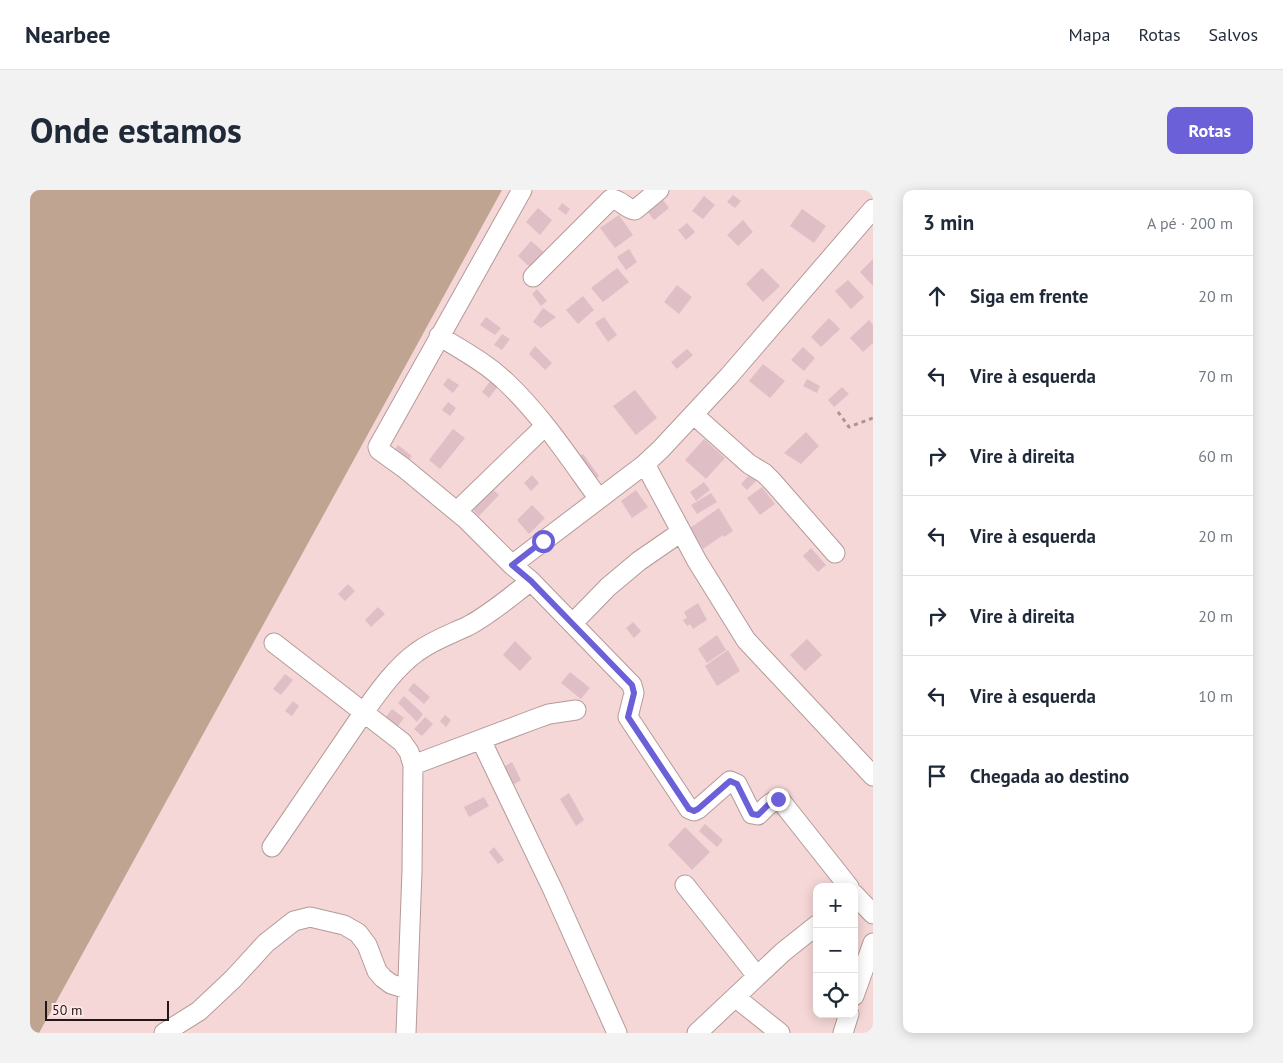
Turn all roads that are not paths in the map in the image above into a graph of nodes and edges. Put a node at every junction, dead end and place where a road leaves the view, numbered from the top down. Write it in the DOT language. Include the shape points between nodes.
graph roads {
  1 [pos="522,190"];
  2 [pos="659,190"];
  3 [pos="873,209"];
  4 [pos="533,277"];
  5 [pos="440,336"];
  6 [pos="694,414"];
  7 [pos="545,426"];
  8 [pos="644,464"];
  9 [pos="599,499"];
  10 [pos="457,511"];
  11 [pos="681,532"];
  12 [pos="835,553"];
  13 [pos="512,565"];
  14 [pos="531,581"];
  15 [pos="573,623"];
  16 [pos="274,643"];
  17 [pos="576,710"];
  18 [pos="364,712"];
  19 [pos="481,740"];
  20 [pos="413,765"];
  21 [pos="873,776"];
  22 [pos="272,847"];
  23 [pos="845,883"];
  24 [pos="684,885"];
  25 [pos="858,898"];
  26 [pos="873,914"];
  27 [pos="813,928"];
  28 [pos="873,942"];
  29 [pos="757,976"];
  30 [pos="858,985"];
  31 [pos="408,989"];
  32 [pos="735,997"];
  33 [pos="848,1018"];
  34 [pos="164,1033"];
  35 [pos="406,1033"];
  36 [pos="617,1033"];
  37 [pos="698,1033"];
  38 [pos="780,1033"];
  39 [pos="843,1033"];
  1 -- 5 [label="street"];
  2 -- 4 [label="street" via="635,210 617,199 610,199"];
  3 -- 6 [label="street"];
  5 -- 7 [label="street" via="506,382"];
  5 -- 10 [label="street" via="378,448"];
  6 -- 8 [label="street"];
  6 -- 12 [label="street" via="772,481"];
  7 -- 9 [label="street"];
  7 -- 10 [label="street"];
  8 -- 9 [label="street"];
  8 -- 11 [label="street"];
  9 -- 13 [label="street"];
  10 -- 13 [label="street"];
  11 -- 15 [label="street" via="608,587"];
  11 -- 21 [label="street" via="746,640"];
  13 -- 14 [label="street"];
  14 -- 15 [label="street"];
  14 -- 18 [label="street" via="470,625 431,642 416,653"];
  15 -- 23 [label="street" via="632,685 634,693 628,717 689,809 698,809 730,781 737,784 752,814 758,815 778,799"];
  16 -- 18 [label="street"];
  17 -- 19 [label="street" via="549,714"];
  18 -- 20 [label="street" via="402,742"];
  18 -- 22 [label="street"];
  19 -- 20 [label="street"];
  19 -- 36 [label="street"];
  20 -- 31 [label="street"];
  24 -- 29 [label="street"];
  25 -- 26 [label="street"];
  27 -- 29 [label="street"];
  28 -- 30 [label="street"];
  29 -- 32 [label="street"];
  31 -- 34 [label="street" via="383,978 358,933 344,925 310,917 294,921 266,943 199,1011"];
  31 -- 35 [label="street"];
  32 -- 37 [label="street"];
  32 -- 38 [label="street"];
  33 -- 39 [label="street"];
}
